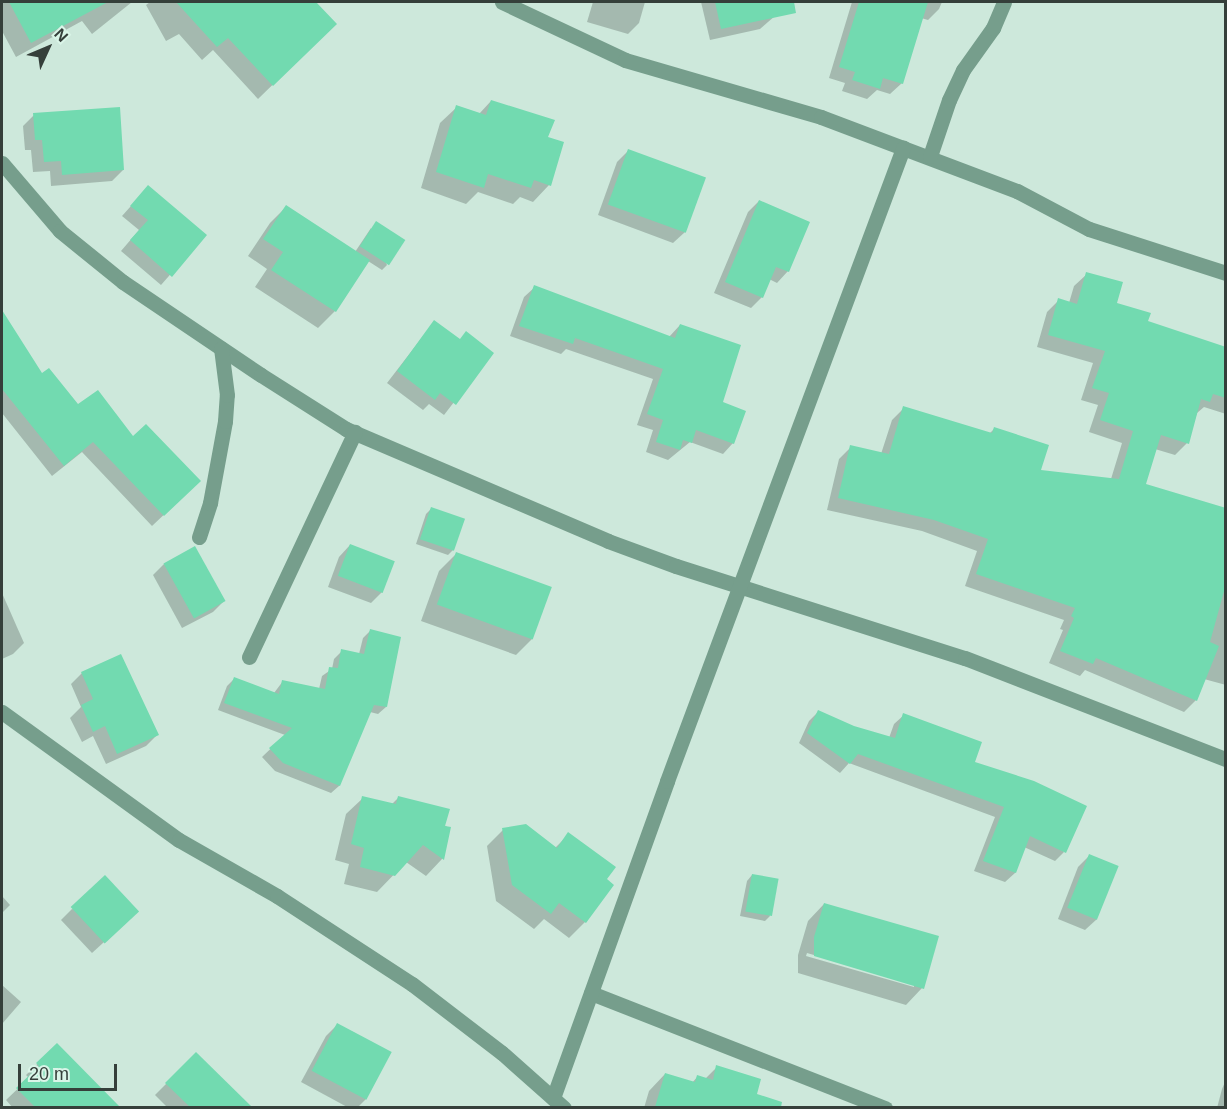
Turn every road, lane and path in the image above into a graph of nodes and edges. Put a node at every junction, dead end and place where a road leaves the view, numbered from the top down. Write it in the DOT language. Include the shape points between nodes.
graph roads {
  1 [pos="502,2"];
  2 [pos="1004,2"];
  3 [pos="903,148"];
  4 [pos="930,156"];
  5 [pos="2,163"];
  6 [pos="1226,273"];
  7 [pos="221,348"];
  8 [pos="355,432"];
  9 [pos="199,537"];
  10 [pos="742,586"];
  11 [pos="249,657"];
  12 [pos="2,712"];
  13 [pos="1226,759"];
  14 [pos="591,993"];
  15 [pos="559,1103"];
  16 [pos="885,1107"];
  1 -- 3 [label="street" via="625,60 821,117"];
  2 -- 4 [label="street" via="993,27 963,70"];
  3 -- 4 [label="street"];
  3 -- 10 [label="street"];
  4 -- 6 [label="street" via="1017,191 1089,229"];
  5 -- 7 [label="street" via="60,231 123,282"];
  7 -- 8 [label="street"];
  7 -- 9 [label="street" via="227,395 225,420 210,503"];
  8 -- 10 [label="street" via="608,541"];
  8 -- 11 [label="street"];
  10 -- 13 [label="street" via="965,658"];
  10 -- 14 [label="street"];
  12 -- 15 [label="street" via="179,840 277,896 412,984"];
  14 -- 15 [label="street"];
  14 -- 16 [label="street"];
}
